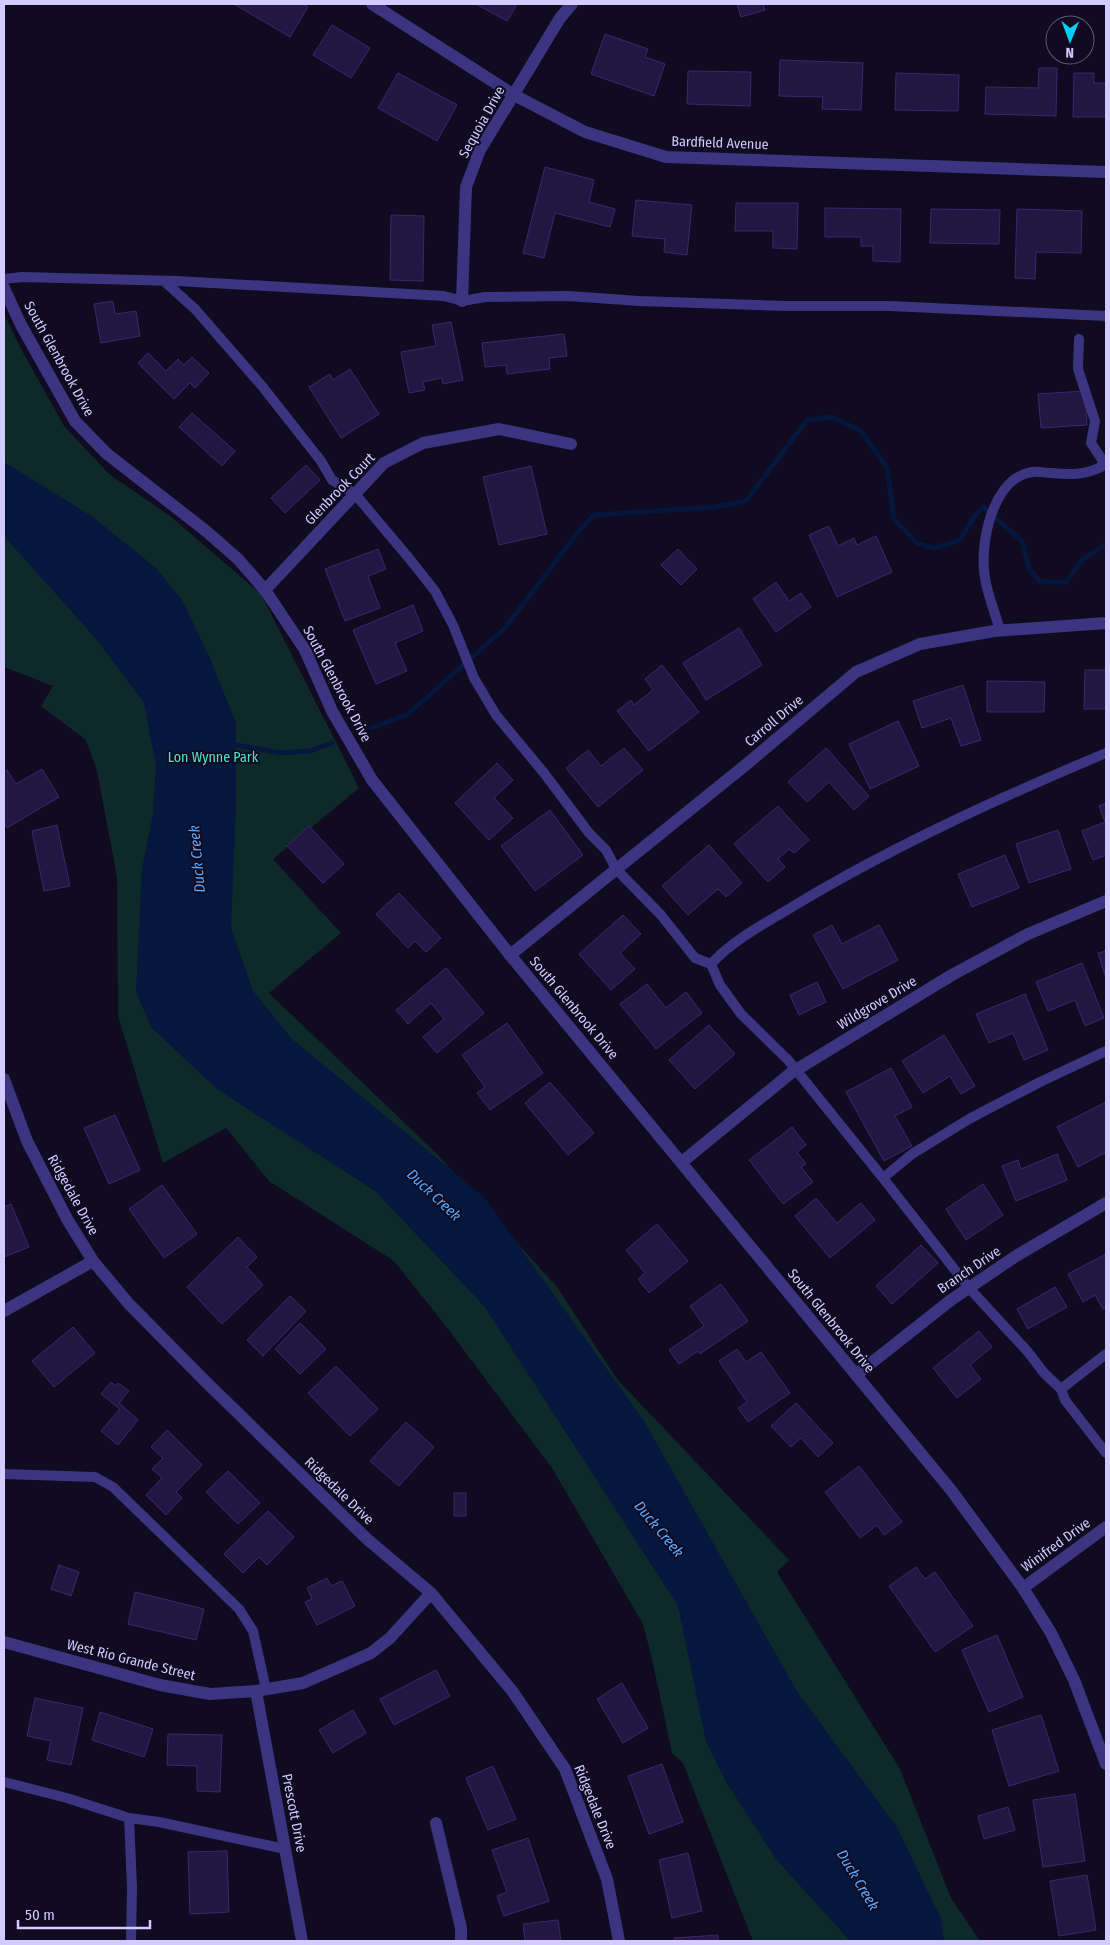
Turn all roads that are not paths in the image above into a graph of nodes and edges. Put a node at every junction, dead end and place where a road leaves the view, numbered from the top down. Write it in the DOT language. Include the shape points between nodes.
graph roads {
  1 [pos="372,4"];
  2 [pos="572,4"];
  3 [pos="514,95"];
  4 [pos="1106,172"];
  5 [pos="4,279"];
  6 [pos="164,281"];
  7 [pos="4,288"];
  8 [pos="462,301"];
  9 [pos="1106,316"];
  10 [pos="1079,339"];
  11 [pos="571,444"];
  12 [pos="356,494"];
  13 [pos="265,590"];
  14 [pos="1106,623"];
  15 [pos="1000,630"];
  16 [pos="1106,753"];
  17 [pos="616,869"];
  18 [pos="1106,901"];
  19 [pos="510,955"];
  20 [pos="711,964"];
  21 [pos="1106,1051"];
  22 [pos="795,1070"];
  23 [pos="4,1079"];
  24 [pos="682,1162"];
  25 [pos="883,1178"];
  26 [pos="1106,1203"];
  27 [pos="93,1261"];
  28 [pos="969,1288"];
  29 [pos="4,1311"];
  30 [pos="1106,1354"];
  31 [pos="856,1375"];
  32 [pos="1061,1389"];
  33 [pos="1106,1453"];
  34 [pos="4,1474"];
  35 [pos="1106,1527"];
  36 [pos="1023,1588"];
  37 [pos="431,1593"];
  38 [pos="4,1642"];
  39 [pos="261,1690"];
  40 [pos="1106,1764"];
  41 [pos="4,1782"];
  42 [pos="129,1818"];
  43 [pos="436,1823"];
  44 [pos="285,1849"];
  45 [pos="131,1941"];
  46 [pos="302,1941"];
  47 [pos="462,1941"];
  48 [pos="619,1941"];
  1 -- 3 [label="street, Bardfield Avenue"];
  2 -- 3 [label="street, Sequoia Drive" via="560,18"];
  3 -- 4 [label="street, Bardfield Avenue" via="585,132 666,157"];
  3 -- 8 [label="street, Sequoia Drive" via="480,150 466,187"];
  5 -- 6 [label="lane"];
  6 -- 8 [label="lane" via="444,296"];
  6 -- 12 [label="lane" via="196,309 262,386 321,461 332,480"];
  7 -- 13 [label="street, South Glenbrook Drive" via="75,421 106,453 238,559"];
  8 -- 9 [label="lane" via="485,297 568,296"];
  10 -- 15 [label="lane" via="1078,369 1095,421 1091,443 1103,461 1100,468 1075,475 1034,472 1020,475 1008,485 996,504 984,547 985,579"];
  11 -- 12 [label="street, Glenbrook Court" via="499,429 423,443 384,464"];
  12 -- 13 [label="street, Glenbrook Court"];
  12 -- 17 [label="lane" via="435,591 472,673 496,715 606,850"];
  13 -- 19 [label="street, South Glenbrook Drive" via="305,650 332,711 372,780"];
  14 -- 15 [label="street, Carroll Drive"];
  15 -- 17 [label="street, Carroll Drive" via="920,644 856,672"];
  16 -- 20 [label="lane" via="1023,788 816,892 755,930"];
  17 -- 19 [label="street, Carroll Drive"];
  17 -- 20 [label="lane" via="661,915 694,958"];
  18 -- 22 [label="street, Wildgrove Drive" via="1028,934 952,975"];
  19 -- 24 [label="street, South Glenbrook Drive"];
  20 -- 22 [label="lane" via="720,985 740,1014"];
  21 -- 25 [label="lane" via="969,1119 912,1154"];
  22 -- 24 [label="street, Wildgrove Drive"];
  22 -- 25 [label="lane"];
  23 -- 27 [label="street, Ridgedale Drive" via="27,1141 67,1219"];
  24 -- 31 [label="street, South Glenbrook Drive"];
  25 -- 28 [label="lane"];
  26 -- 28 [label="street, Branch Drive"];
  27 -- 29 [label="street"];
  27 -- 37 [label="street, Ridgedale Drive" via="129,1304 205,1381 367,1539"];
  28 -- 31 [label="street, Branch Drive"];
  28 -- 32 [label="lane"];
  30 -- 32 [label="lane"];
  31 -- 36 [label="street, South Glenbrook Drive" via="951,1490"];
  32 -- 33 [label="lane" via="1065,1400"];
  34 -- 39 [label="lane" via="95,1477 113,1487 239,1609 253,1631"];
  35 -- 36 [label="street, Winifred Drive"];
  36 -- 40 [label="street, South Glenbrook Drive" via="1070,1672"];
  37 -- 39 [label="street, West Rio Grande Street" via="390,1638 371,1653 303,1684"];
  37 -- 48 [label="street, Ridgedale Drive" via="513,1692 565,1769 607,1879"];
  38 -- 39 [label="street, West Rio Grande Street" via="168,1687 210,1694"];
  39 -- 44 [label="street, Prescott Drive"];
  41 -- 42 [label="lane"];
  42 -- 44 [label="lane"];
  42 -- 45 [label="lane"];
  43 -- 47 [label="street"];
  44 -- 46 [label="street, Prescott Drive"];
}
